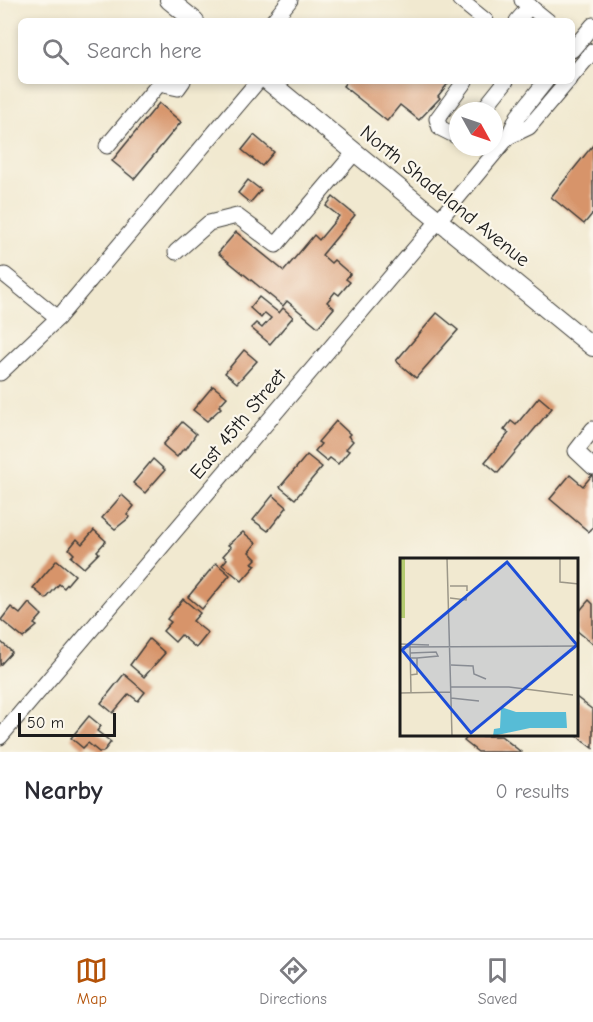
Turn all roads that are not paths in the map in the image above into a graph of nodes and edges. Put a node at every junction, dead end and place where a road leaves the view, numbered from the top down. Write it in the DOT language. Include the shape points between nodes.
graph roads {
  1 [pos="170,0"];
  2 [pos="290,0"];
  3 [pos="460,0"];
  4 [pos="526,3"];
  5 [pos="191,18"];
  6 [pos="275,18"];
  7 [pos="482,18"];
  8 [pos="518,18"];
  9 [pos="544,18"];
  10 [pos="593,25"];
  11 [pos="575,43"];
  12 [pos="575,46"];
  13 [pos="591,54"];
  14 [pos="575,73"];
  15 [pos="159,84"];
  16 [pos="159,84"];
  17 [pos="181,84"];
  18 [pos="255,84"];
  19 [pos="272,84"];
  20 [pos="463,84"];
  21 [pos="504,84"];
  22 [pos="544,84"];
  23 [pos="565,84"];
  24 [pos="450,102"];
  25 [pos="489,102"];
  26 [pos="449,103"];
  27 [pos="449,132"];
  28 [pos="508,137"];
  29 [pos="107,146"];
  30 [pos="355,152"];
  31 [pos="439,220"];
  32 [pos="176,252"];
  33 [pos="5,275"];
  34 [pos="58,318"];
  35 [pos="593,347"];
  36 [pos="0,373"];
  37 [pos="593,429"];
  38 [pos="593,467"];
  39 [pos="0,737"];
  1 -- 5 [label="main road"];
  2 -- 6 [label="street"];
  3 -- 7 [label="street"];
  4 -- 8 [label="street"];
  4 -- 9 [label="street"];
  10 -- 11 [label="street"];
  12 -- 13 [label="street"];
  13 -- 14 [label="street"];
  15 -- 29 [label="street"];
  16 -- 17 [label="street" via="178,88"];
  18 -- 34 [label="street"];
  19 -- 30 [label="main road, North Shadeland Avenue"];
  20 -- 24 [label="street"];
  21 -- 25 [label="street"];
  22 -- 28 [label="street, East 45th Street" via="518,116"];
  23 -- 28 [label="street, East 45th Street" via="529,127"];
  26 -- 27 [label="street" via="437,119 440,128"];
  28 -- 31 [label="street, East 45th Street"];
  30 -- 31 [label="main road, North Shadeland Avenue"];
  30 -- 32 [label="street" via="276,245 237,216 209,223"];
  31 -- 35 [label="main road, North Shadeland Avenue"];
  31 -- 39 [label="street, East 45th Street"];
  33 -- 34 [label="street"];
  34 -- 36 [label="street"];
  37 -- 38 [label="street" via="576,451"];
}
